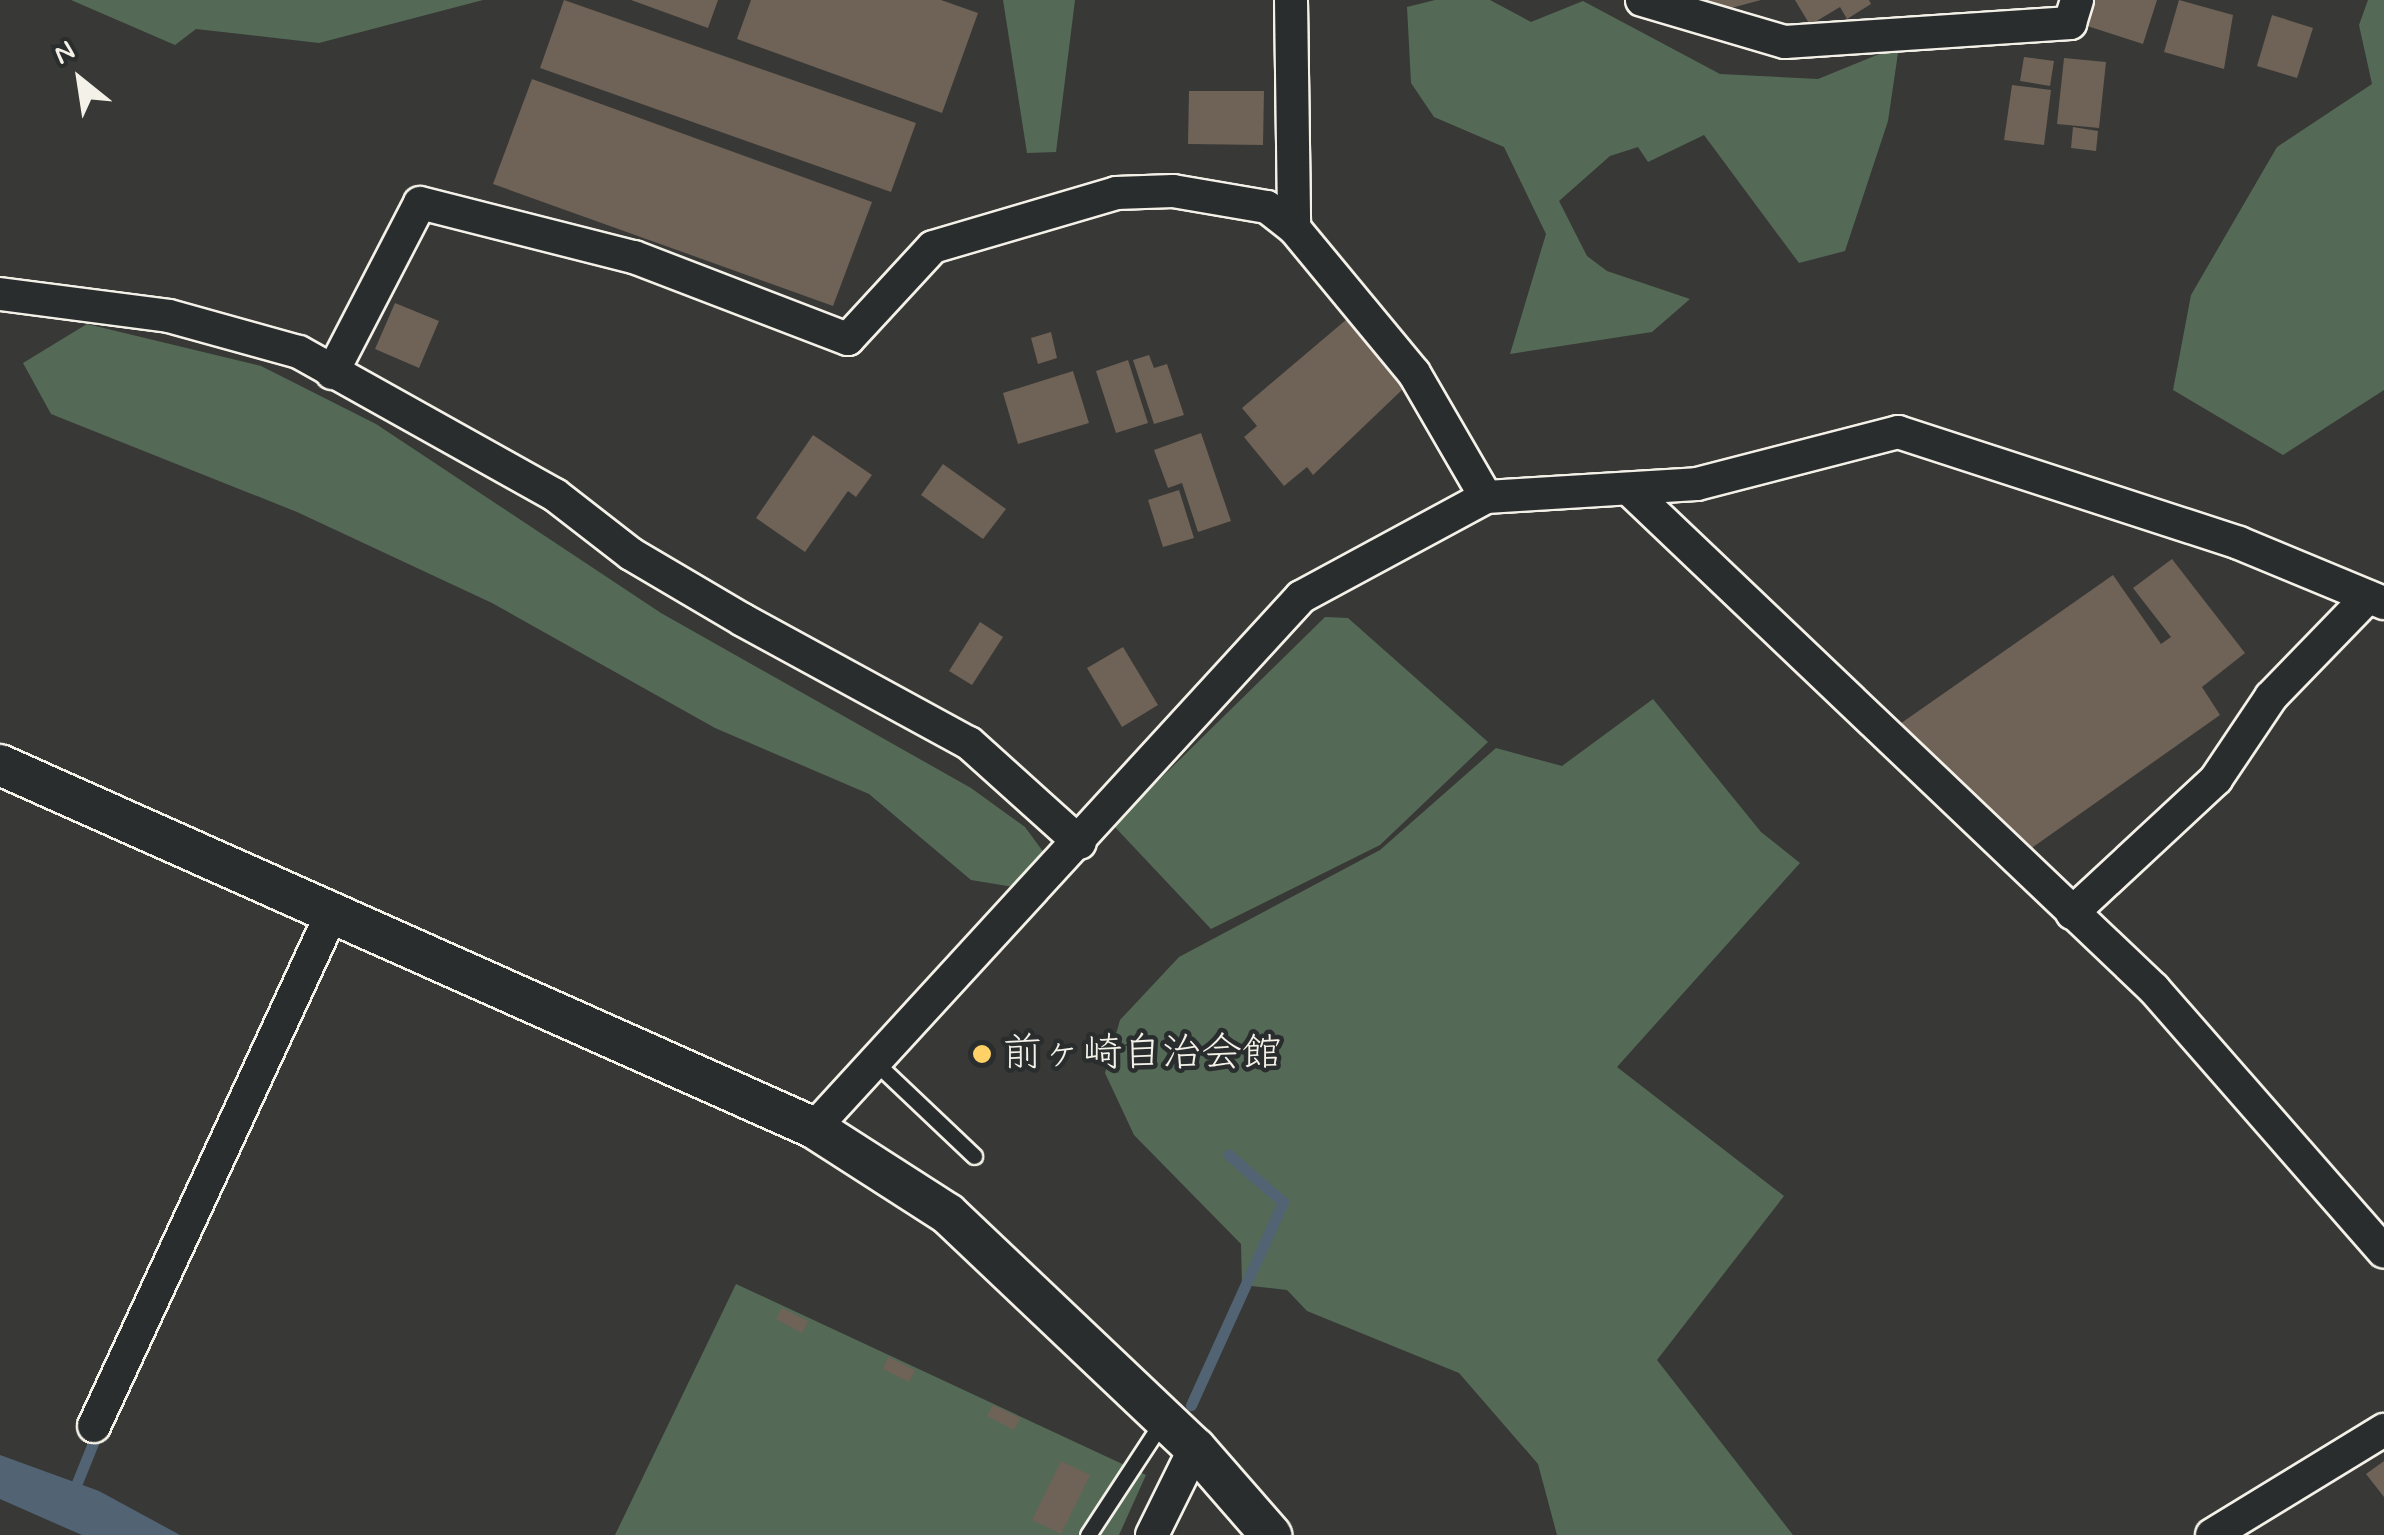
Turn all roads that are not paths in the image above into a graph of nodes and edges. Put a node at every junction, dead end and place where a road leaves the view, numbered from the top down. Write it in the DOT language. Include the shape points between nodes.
graph roads {
  1 [pos="1291,0"];
  2 [pos="1642,0"];
  3 [pos="2077,0"];
  4 [pos="1294,228"];
  5 [pos="0,294"];
  6 [pos="332,373"];
  7 [pos="1631,491"];
  8 [pos="1486,497"];
  9 [pos="2376,600"];
  10 [pos="0,765"];
  11 [pos="1080,843"];
  12 [pos="2072,912"];
  13 [pos="332,913"];
  14 [pos="874,1060"];
  15 [pos="814,1128"];
  16 [pos="974,1156"];
  17 [pos="2384,1252"];
  18 [pos="1164,1419"];
  19 [pos="94,1426"];
  20 [pos="2384,1430"];
  21 [pos="1194,1448"];
  22 [pos="1088,1535"];
  23 [pos="1152,1535"];
  24 [pos="1271,1535"];
  25 [pos="2212,1535"];
  1 -- 4 [label="street"];
  2 -- 3 [label="street" via="1785,42 2070,22"];
  4 -- 6 [label="street" via="1267,207 1172,191 1116,193 932,247 848,338 634,257 420,202"];
  4 -- 8 [label="street" via="1414,372"];
  5 -- 6 [label="street" via="168,316 264,340"];
  6 -- 11 [label="street" via="555,495 728,612 970,742"];
  7 -- 8 [label="street"];
  7 -- 9 [label="street" via="1697,484 1898,432 2239,543"];
  7 -- 12 [label="street"];
  8 -- 11 [label="street" via="1300,598"];
  9 -- 12 [label="street" via="2270,696 2216,778"];
  10 -- 13 [label="street"];
  11 -- 14 [label="street"];
  12 -- 17 [label="street" via="2236,1073"];
  13 -- 15 [label="street"];
  13 -- 19 [label="street"];
  14 -- 15 [label="street"];
  14 -- 16 [label="lane"];
  15 -- 18 [label="street" via="948,1214"];
  18 -- 21 [label="street"];
  18 -- 22 [label="lane"];
  20 -- 25 [label="street"];
  21 -- 23 [label="street"];
  21 -- 24 [label="street"];
}
